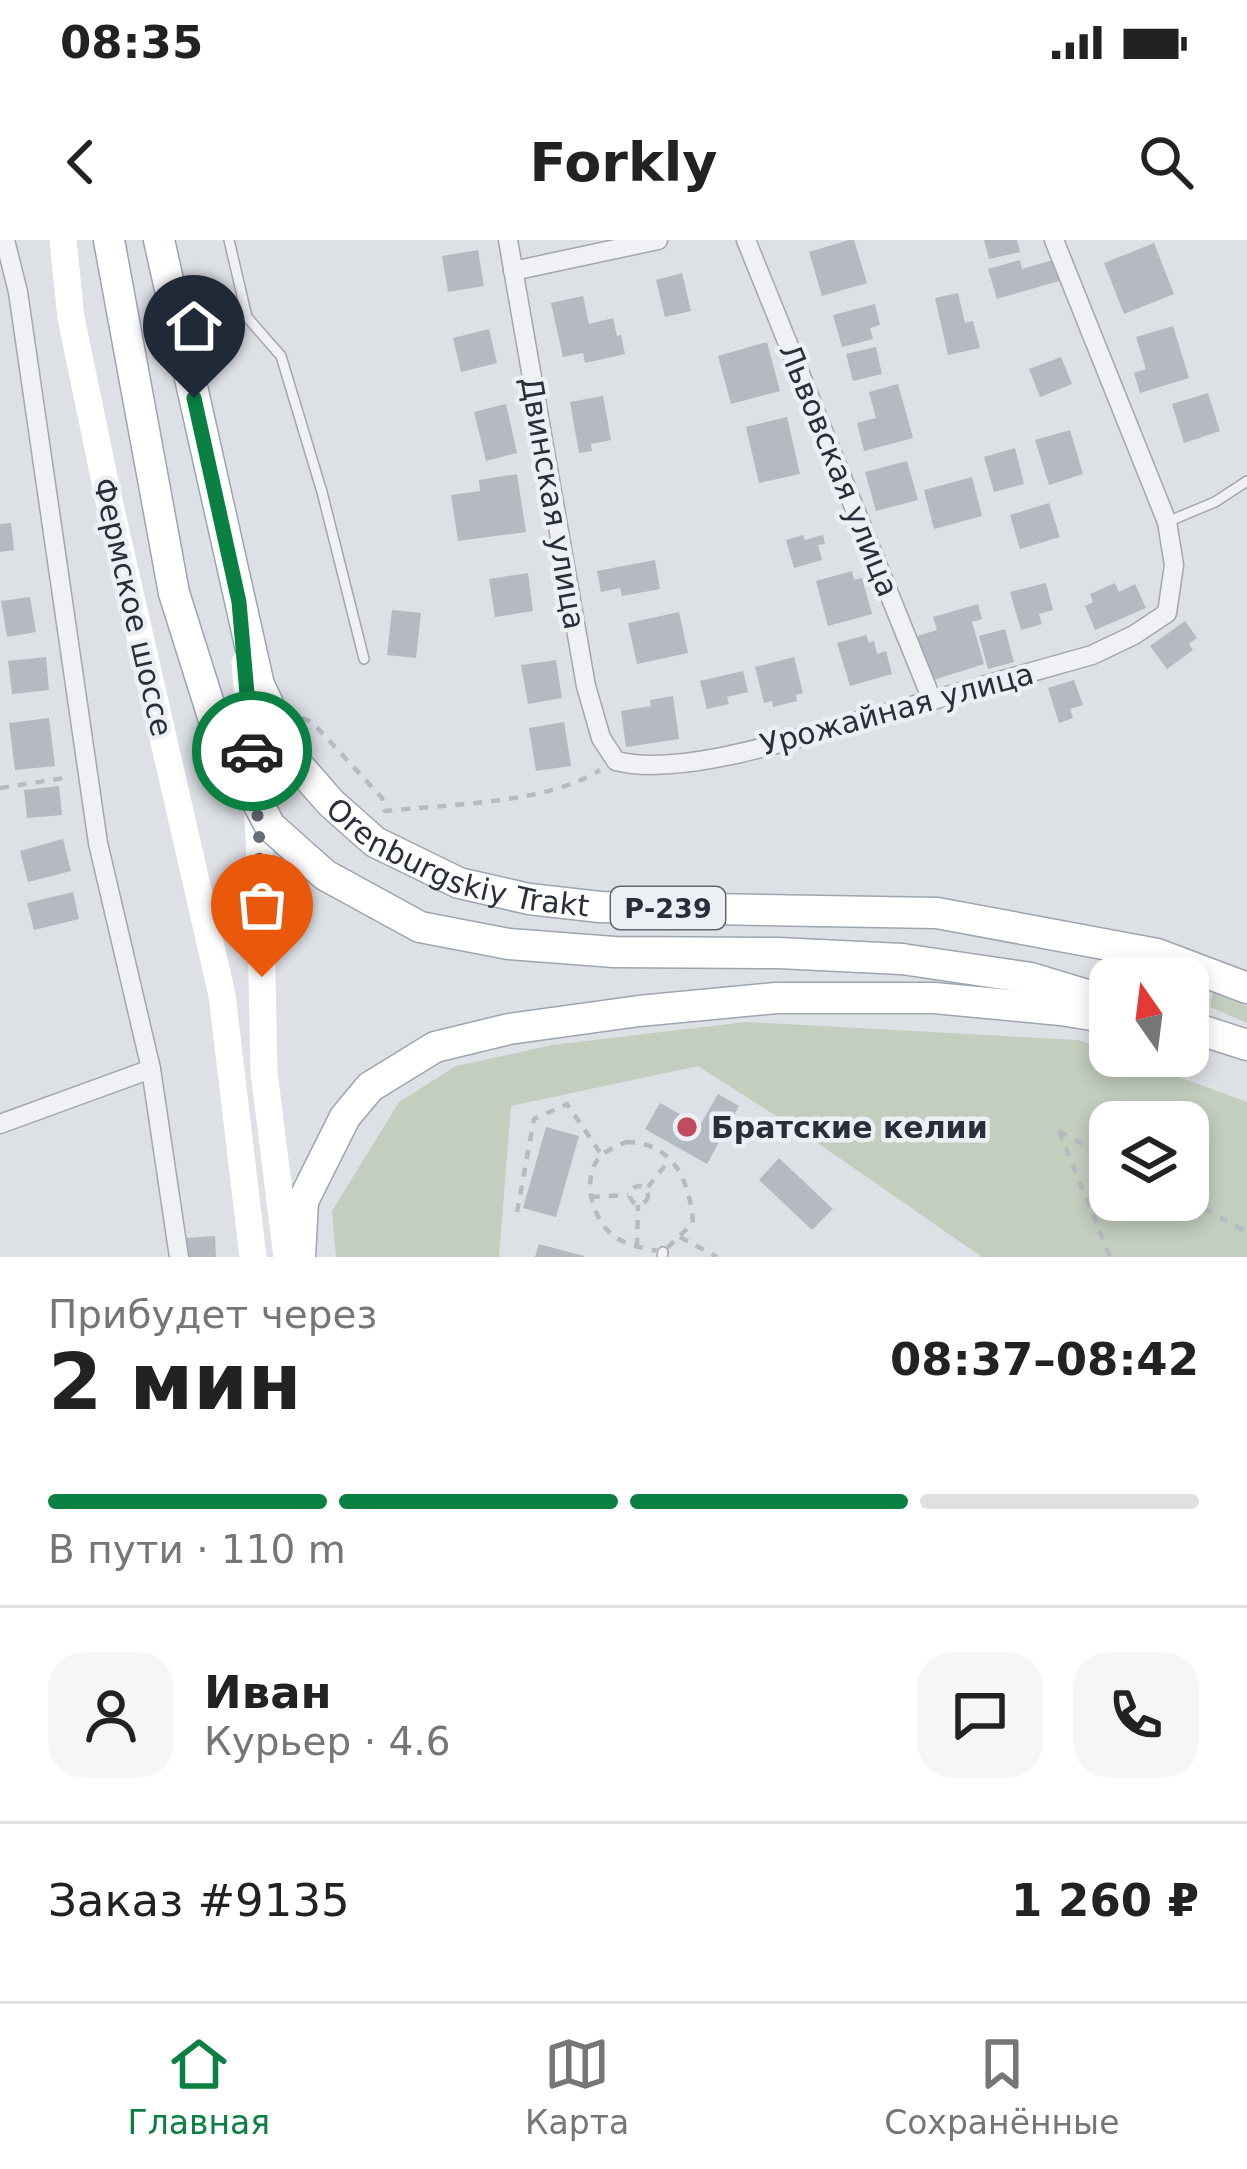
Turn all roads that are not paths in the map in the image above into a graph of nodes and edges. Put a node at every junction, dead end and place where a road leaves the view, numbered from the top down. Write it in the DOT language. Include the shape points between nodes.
graph roads {
  1 [pos="5,240"];
  2 [pos="63,240"];
  3 [pos="109,240"];
  4 [pos="159,240"];
  5 [pos="229,240"];
  6 [pos="508,240"];
  7 [pos="658,240"];
  8 [pos="746,240"];
  9 [pos="1054,240"];
  10 [pos="513,272"];
  11 [pos="1247,481"];
  12 [pos="1167,523"];
  13 [pos="239,602"];
  14 [pos="364,659"];
  15 [pos="932,700"];
  16 [pos="616,761"];
  17 [pos="1247,988"];
  18 [pos="1089,996"];
  19 [pos="1089,1015"];
  20 [pos="151,1069"];
  21 [pos="0,1124"];
  22 [pos="179,1257"];
  23 [pos="254,1257"];
  24 [pos="287,1257"];
  25 [pos="300,1257"];
  1 -- 20 [label="street" via="98,843"];
  2 -- 23 [label="main road, Фермское шоссе" via="100,456 222,995"];
  3 -- 18 [label="main road, Orenburgskiy Trakt / Р-239, bridge" via="174,593 214,720 270,826 325,875 420,927 508,944 902,959 1031,978"];
  4 -- 13 [label="main road, Orenburgskiy Trakt / Р-239"];
  5 -- 14 [label="lane" via="248,317 281,356"];
  6 -- 10 [label="street, Двинская улица"];
  7 -- 10 [label="street"];
  8 -- 15 [label="street, Львовская улица"];
  9 -- 12 [label="street"];
  10 -- 16 [label="street, Двинская улица" via="586,686"];
  11 -- 12 [label="lane"];
  12 -- 15 [label="street, Урожайная улица" via="1174,565 1167,613 1092,656"];
  13 -- 17 [label="main road, Orenburgskiy Trakt / Р-239" via="259,686 296,764 375,842 459,883 600,907 937,913 1156,954"];
  13 -- 24 [label="main road" via="259,833 264,1072"];
  15 -- 16 [label="street, Урожайная улица" via="765,747 673,764"];
  19 -- 25 [label="main road" via="934,998 776,998 509,1029 435,1047 370,1087 345,1118 303,1202"];
  20 -- 21 [label="street"];
  20 -- 22 [label="street"];
}
